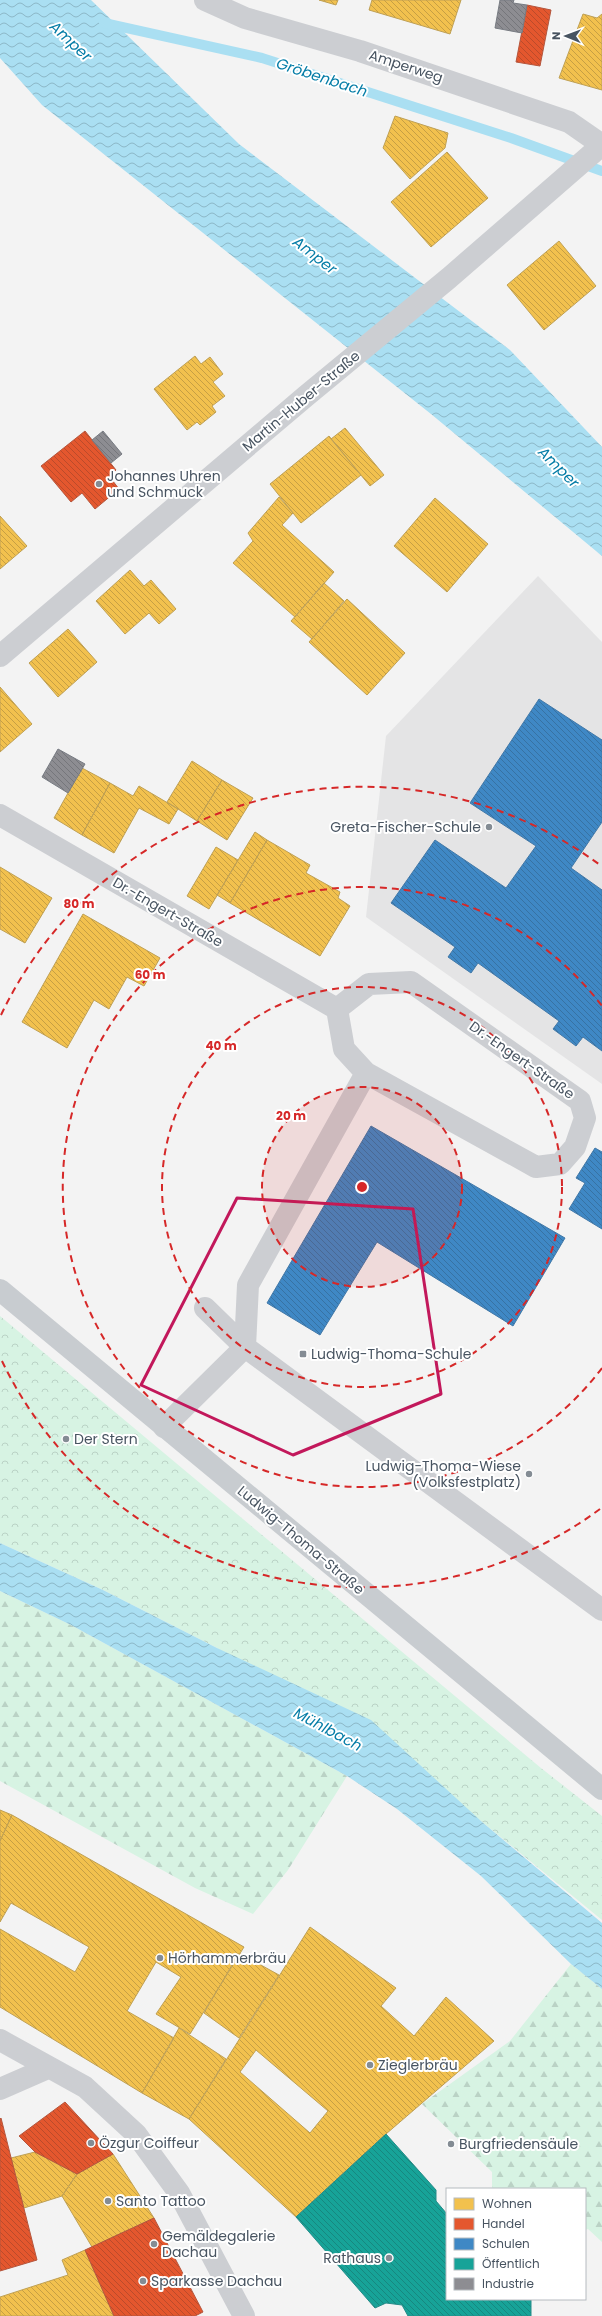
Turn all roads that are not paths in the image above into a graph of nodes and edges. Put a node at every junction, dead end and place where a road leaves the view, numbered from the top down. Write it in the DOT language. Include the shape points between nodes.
graph roads {
  1 [pos="205,0"];
  2 [pos="602,145"];
  3 [pos="0,656"];
  4 [pos="0,815"];
  5 [pos="337,1009"];
  6 [pos="366,1073"];
  7 [pos="0,1290"];
  8 [pos="205,1308"];
  9 [pos="245,1346"];
  10 [pos="164,1427"];
  11 [pos="602,1610"];
  12 [pos="602,1789"];
  13 [pos="0,2040"];
  14 [pos="48,2068"];
  15 [pos="0,2089"];
  16 [pos="244,2316"];
  1 -- 2 [label="street, Amperweg" via="245,18 367,53 562,119"];
  2 -- 3 [label="street, Martin-Huber-Straße"];
  4 -- 5 [label="street, Dr.-Engert-Straße"];
  5 -- 6 [label="street, Dr.-Engert-Straße" via="344,1049"];
  5 -- 6 [label="street, Dr.-Engert-Straße" via="369,984 411,982 580,1101 585,1118 575,1146 560,1164 536,1167"];
  6 -- 9 [label="street" via="248,1285"];
  7 -- 10 [label="main road, Ludwig-Thoma-Straße"];
  8 -- 9 [label="street"];
  9 -- 10 [label="street"];
  9 -- 11 [label="street"];
  10 -- 12 [label="main road, Ludwig-Thoma-Straße"];
  13 -- 14 [label="street"];
  14 -- 15 [label="street"];
  14 -- 16 [label="street" via="85,2087 136,2134 179,2194"];
}
